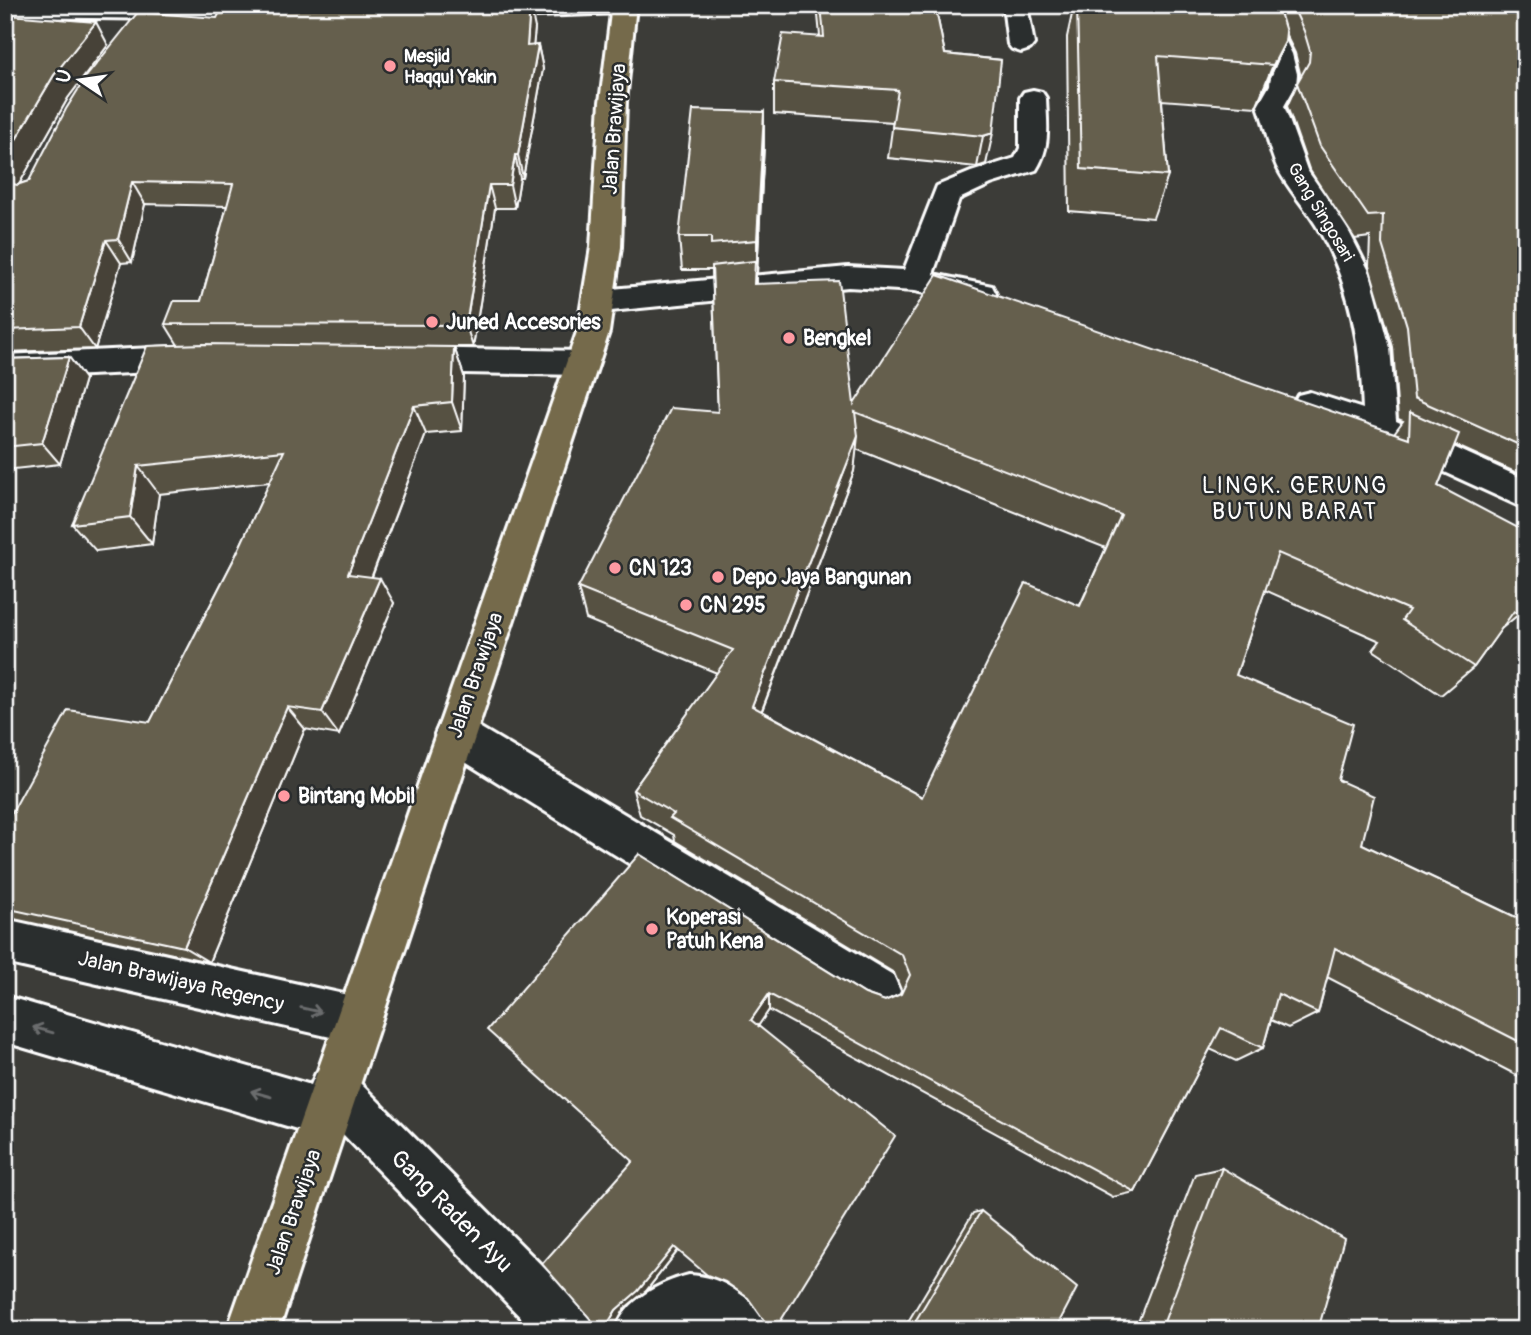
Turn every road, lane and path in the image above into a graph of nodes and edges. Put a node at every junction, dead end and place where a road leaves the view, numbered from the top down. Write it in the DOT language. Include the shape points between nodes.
graph roads {
  1 [pos="1015,5"];
  2 [pos="1256,5"];
  3 [pos="624,6"];
  4 [pos="5,10"];
  5 [pos="453,11"];
  6 [pos="151,13"];
  7 [pos="296,13"];
  8 [pos="132,36"];
  9 [pos="1021,44"];
  10 [pos="1033,99"];
  11 [pos="915,281"];
  12 [pos="601,301"];
  13 [pos="1014,305"];
  14 [pos="225,358"];
  15 [pos="377,360"];
  16 [pos="582,363"];
  17 [pos="5,367"];
  18 [pos="1288,397"];
  19 [pos="1380,428"];
  20 [pos="1526,495"];
  21 [pos="455,734"];
  22 [pos="5,941"];
  23 [pos="877,991"];
  24 [pos="5,1019"];
  25 [pos="357,1020"];
  26 [pos="330,1102"];
  27 [pos="253,1330"];
  28 [pos="573,1330"];
  29 [pos="641,1330"];
  30 [pos="744,1330"];
  1 -- 9 [label="street"];
  2 -- 19 [label="street, Gang Singosari" via="1284,68 1283,86 1271,106 1289,161 1356,271 1368,310 1378,368"];
  3 -- 5 [label="street"];
  3 -- 12 [label="main road, Jalan Brawijaya"];
  4 -- 6 [label="street"];
  6 -- 7 [label="street"];
  6 -- 8 [label="street"];
  10 -- 11 [label="street" via="1034,148 1026,164 947,193"];
  11 -- 12 [label="street" via="814,279"];
  11 -- 13 [label="street"];
  12 -- 16 [label="main road, Jalan Brawijaya"];
  14 -- 17 [label="street"];
  15 -- 16 [label="street"];
  16 -- 21 [label="main road, Jalan Brawijaya"];
  18 -- 19 [label="street"];
  19 -- 20 [label="street"];
  21 -- 23 [label="street"];
  21 -- 25 [label="main road, Jalan Brawijaya"];
  22 -- 25 [label="street, Jalan Brawijaya Regency, one-way"];
  26 -- 24 [label="street, one-way"];
  25 -- 26 [label="main road, Jalan Brawijaya"];
  26 -- 27 [label="main road, Jalan Brawijaya"];
  26 -- 28 [label="street, Gang Raden Ayu"];
  29 -- 30 [label="street" via="676,1305 701,1300 723,1311"];
}
